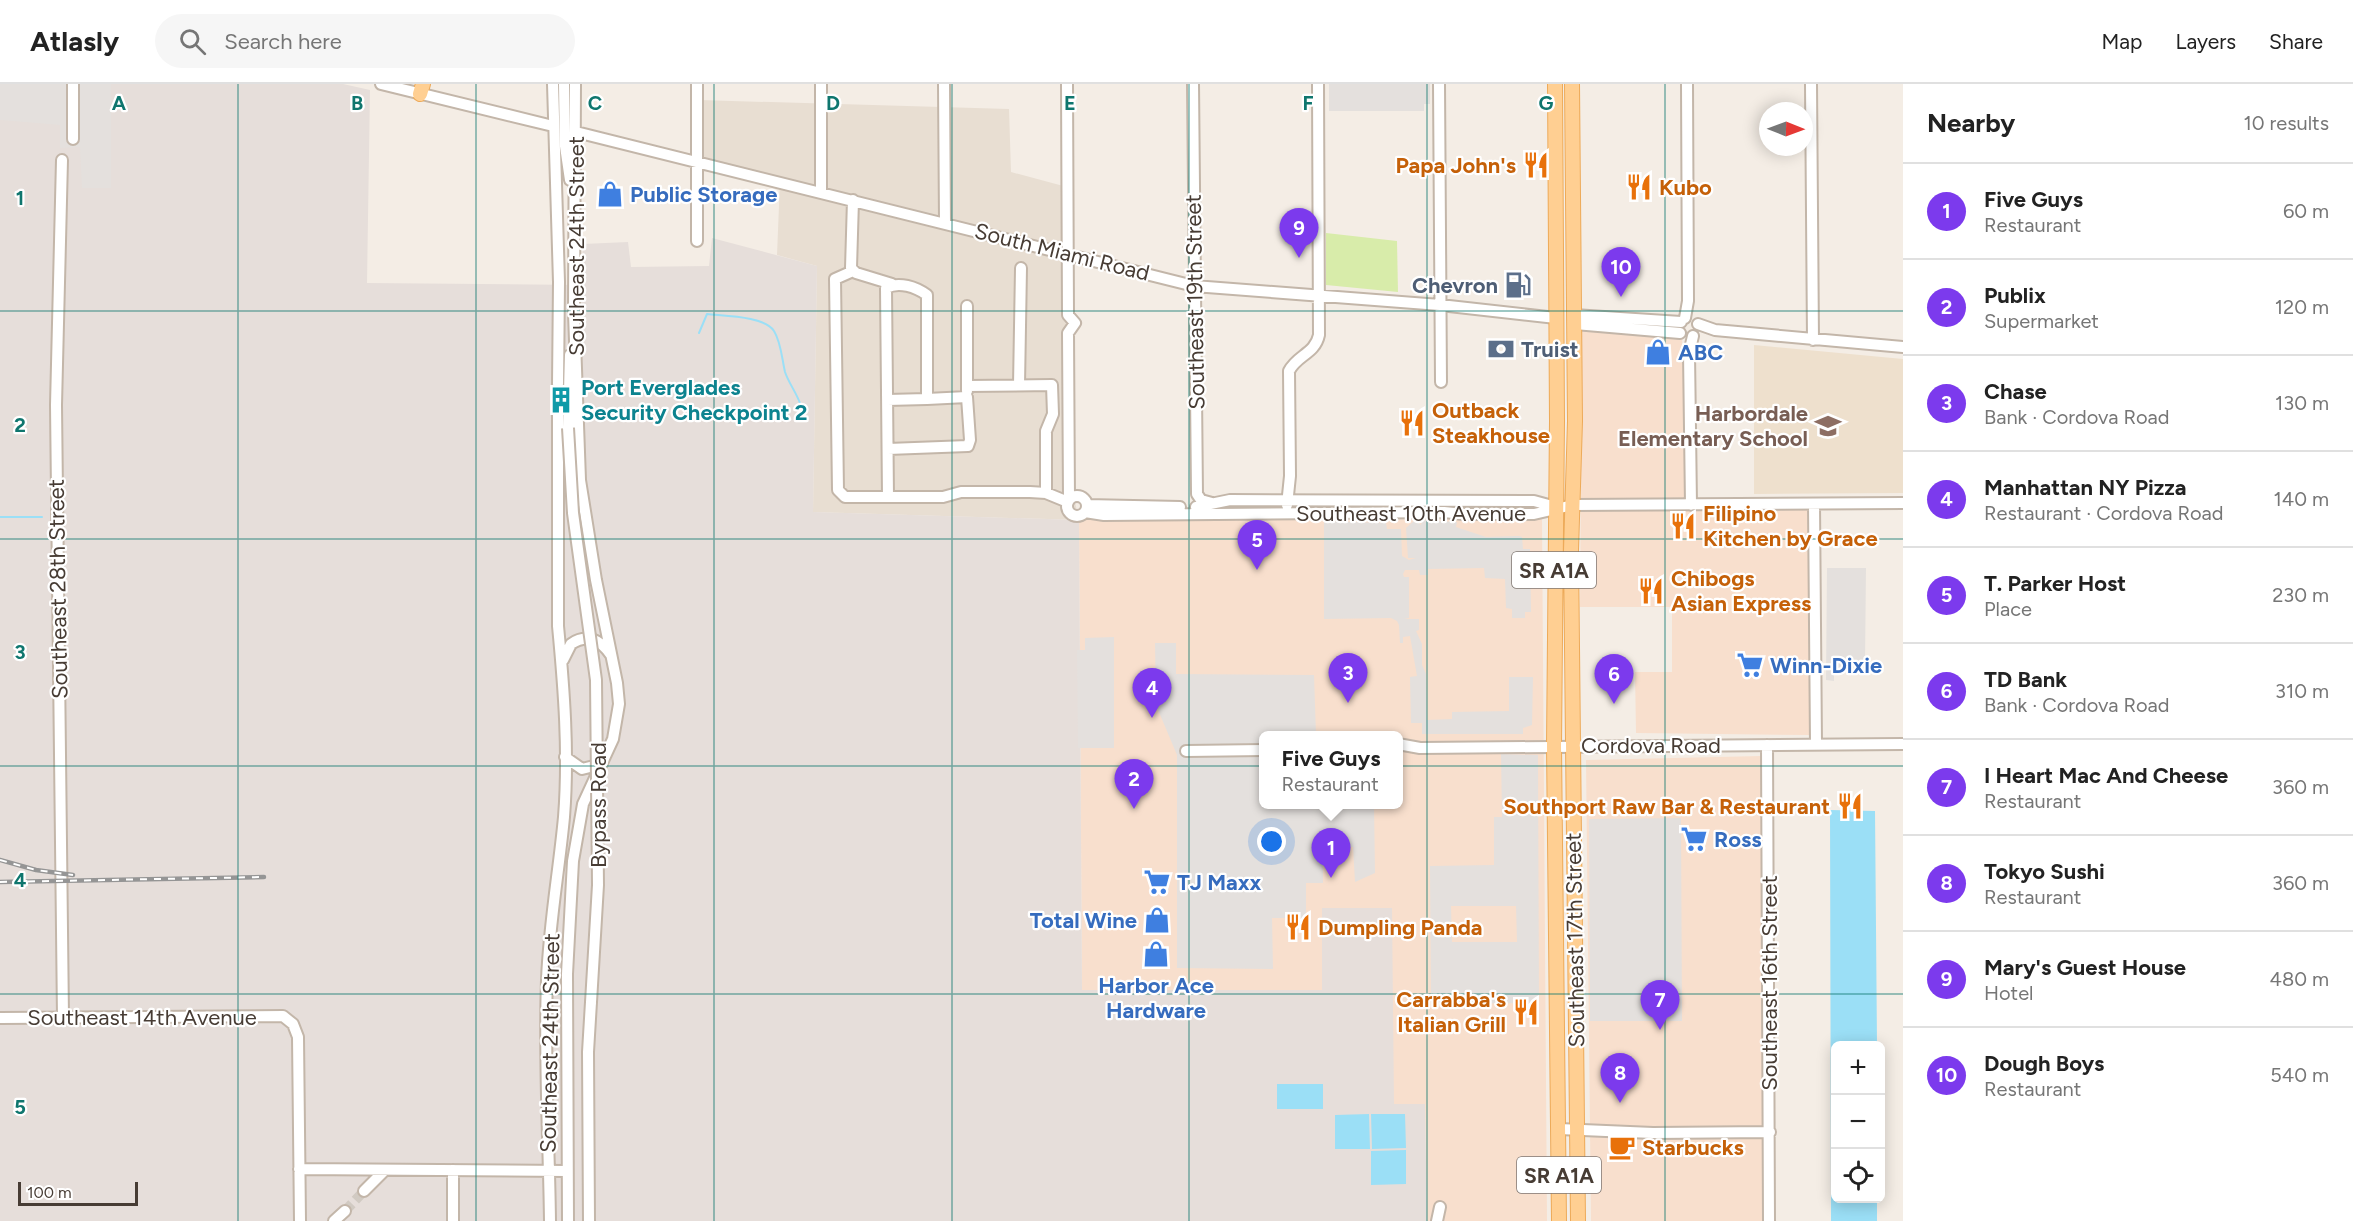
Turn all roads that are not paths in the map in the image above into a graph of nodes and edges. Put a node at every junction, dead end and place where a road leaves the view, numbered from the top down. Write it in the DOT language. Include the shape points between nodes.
graph roads {
  1 [pos="73,84"];
  2 [pos="381,84"];
  3 [pos="553,84"];
  4 [pos="564,84"];
  5 [pos="575,84"];
  6 [pos="697,84"];
  7 [pos="821,84"];
  8 [pos="944,84"];
  9 [pos="1067,84"];
  10 [pos="1193,84"];
  11 [pos="1318,84"];
  12 [pos="1439,84"];
  13 [pos="1555,84"];
  14 [pos="1572,84"];
  15 [pos="1687,84"];
  16 [pos="1811,84"];
  17 [pos="422,89"];
  18 [pos="553,126"];
  19 [pos="576,132"];
  20 [pos="74,140"];
  21 [pos="62,160"];
  22 [pos="697,161"];
  23 [pos="821,192"];
  24 [pos="853,200"];
  25 [pos="575,213"];
  26 [pos="945,222"];
  27 [pos="575,236"];
  28 [pos="697,241"];
  29 [pos="558,243"];
  30 [pos="1068,255"];
  31 [pos="1021,268"];
  32 [pos="853,271"];
  33 [pos="559,282"];
  34 [pos="892,284"];
  35 [pos="1194,285"];
  36 [pos="1318,295"];
  37 [pos="1440,305"];
  38 [pos="967,306"];
  39 [pos="574,314"];
  40 [pos="1556,318"];
  41 [pos="1574,320"];
  42 [pos="1689,328"];
  43 [pos="1814,340"];
  44 [pos="1575,345"];
  45 [pos="1903,347"];
  46 [pos="1441,382"];
  47 [pos="558,384"];
  48 [pos="1019,385"];
  49 [pos="568,391"];
  50 [pos="967,392"];
  51 [pos="927,399"];
  52 [pos="887,400"];
  53 [pos="558,415"];
  54 [pos="888,448"];
  55 [pos="1046,493"];
  56 [pos="888,496"];
  57 [pos="1287,500"];
  58 [pos="1346,500"];
  59 [pos="1069,501"];
  60 [pos="1903,503"];
  61 [pos="1219,504"];
  62 [pos="1814,504"];
  63 [pos="1691,505"];
  64 [pos="1573,506"];
  65 [pos="1086,508"];
  66 [pos="1557,508"];
  67 [pos="1286,512"];
  68 [pos="1346,512"];
  69 [pos="612,657"];
  70 [pos="563,660"];
  71 [pos="1816,744"];
  72 [pos="1903,744"];
  73 [pos="1403,745"];
  74 [pos="1767,745"];
  75 [pos="1554,746"];
  76 [pos="1573,746"];
  77 [pos="1259,750"];
  78 [pos="1186,751"];
  79 [pos="565,757"];
  80 [pos="602,763"];
  81 [pos="1556,881"];
  82 [pos="554,894"];
  83 [pos="1556,906"];
  84 [pos="1575,911"];
  85 [pos="569,916"];
  86 [pos="1575,937"];
  87 [pos="550,939"];
  88 [pos="567,965"];
  89 [pos="0,1018"];
  90 [pos="63,1018"];
  91 [pos="548,1092"];
  92 [pos="566,1092"];
  93 [pos="1559,1129"];
  94 [pos="1577,1131"];
  95 [pos="1770,1132"];
  96 [pos="299,1169"];
  97 [pos="385,1170"];
  98 [pos="453,1170"];
  99 [pos="549,1171"];
  100 [pos="567,1171"];
  101 [pos="364,1191"];
  102 [pos="1440,1207"];
  103 [pos="345,1210"];
  104 [pos="300,1221"];
  105 [pos="334,1221"];
  106 [pos="453,1221"];
  107 [pos="550,1221"];
  108 [pos="568,1221"];
  109 [pos="589,1221"];
  110 [pos="1437,1221"];
  111 [pos="1559,1221"];
  112 [pos="1578,1221"];
  113 [pos="1769,1221"];
  1 -- 20 [label="street"];
  2 -- 17 [label="street"];
  3 -- 18 [label="street, Southeast 24th Street"];
  4 -- 25 [label="street" via="565,146"];
  5 -- 19 [label="street, Southeast 24th Street"];
  6 -- 22 [label="street"];
  7 -- 23 [label="street"];
  8 -- 26 [label="street"];
  9 -- 30 [label="street"];
  10 -- 35 [label="street, Southeast 19th Street"];
  11 -- 36 [label="street"];
  12 -- 37 [label="street"];
  13 -- 40 [label="main road, Southeast 17th Street / SR A1A"];
  14 -- 41 [label="main road, Southeast 17th Street / SR A1A"];
  15 -- 42 [label="street"];
  16 -- 43 [label="street"];
  17 -- 18 [label="street"];
  18 -- 29 [label="street, Southeast 24th Street"];
  19 -- 22 [label="street, South Miami Road"];
  19 -- 25 [label="street, Southeast 24th Street"];
  21 -- 90 [label="street, Southeast 28th Street" via="56,405"];
  22 -- 23 [label="street, South Miami Road"];
  22 -- 28 [label="street"];
  23 -- 24 [label="street, South Miami Road"];
  24 -- 26 [label="street, South Miami Road"];
  24 -- 32 [label="street"];
  25 -- 27 [label="street, Southeast 24th Street"];
  26 -- 30 [label="street, South Miami Road"];
  27 -- 29 [label="street" via="562,236"];
  27 -- 39 [label="street, Southeast 24th Street"];
  29 -- 33 [label="street, Southeast 24th Street"];
  30 -- 35 [label="street, South Miami Road"];
  30 -- 59 [label="street" via="1068,315 1075,323 1068,333"];
  31 -- 48 [label="street"];
  32 -- 34 [label="street"];
  32 -- 56 [label="street, Southeast 10th Avenue" via="835,279 838,490 845,497"];
  33 -- 47 [label="street, Southeast 24th Street"];
  33 -- 49 [label="street, Bypass Road"];
  34 -- 51 [label="street" via="927,295"];
  34 -- 52 [label="street" via="886,288"];
  35 -- 36 [label="street, South Miami Road"];
  35 -- 61 [label="street, Southeast 19th Street" via="1197,494 1201,500"];
  36 -- 37 [label="street, South Miami Road"];
  36 -- 57 [label="street" via="1317,344 1294,362 1289,371"];
  37 -- 40 [label="street, South Miami Road"];
  37 -- 46 [label="street"];
  38 -- 50 [label="street"];
  39 -- 49 [label="street, Bypass Road"];
  39 -- 69 [label="street, Southeast 24th Street" via="580,480"];
  40 -- 44 [label="main road"];
  40 -- 66 [label="main road, Southeast 17th Street / SR A1A"];
  41 -- 42 [label="street"];
  41 -- 44 [label="main road, Southeast 17th Street / SR A1A"];
  42 -- 43 [label="street"];
  42 -- 63 [label="street"];
  43 -- 45 [label="street"];
  44 -- 64 [label="main road, Southeast 17th Street / SR A1A"];
  48 -- 50 [label="street"];
  48 -- 55 [label="street" via="1053,385 1053,414 1046,431"];
  49 -- 109 [label="street, Bypass Road, bridge" via="573,513 596,680 598,885 588,1052"];
  50 -- 51 [label="street"];
  50 -- 54 [label="street" via="968,446"];
  51 -- 52 [label="street"];
  52 -- 54 [label="street"];
  53 -- 70 [label="street, Southeast 24th Street" via="558,626"];
  54 -- 56 [label="street"];
  55 -- 56 [label="street, Southeast 10th Avenue"];
  55 -- 59 [label="street, Southeast 10th Avenue"];
  57 -- 58 [label="street, Southeast 10th Avenue"];
  57 -- 61 [label="street, Southeast 10th Avenue" via="1230,500"];
  57 -- 67 [label="street"];
  58 -- 66 [label="street, Southeast 10th Avenue" via="1534,501"];
  58 -- 68 [label="street"];
  59 -- 65 [label="street, Southeast 10th Avenue" via="1068,510 1073,515 1080,516"];
  60 -- 62 [label="street, Southeast 10th Avenue"];
  61 -- 65 [label="street, Southeast 10th Avenue"];
  62 -- 63 [label="street, Southeast 10th Avenue"];
  62 -- 71 [label="street"];
  63 -- 64 [label="street, Southeast 10th Avenue"];
  64 -- 66 [label="street, Southeast 10th Avenue"];
  64 -- 76 [label="main road, Southeast 17th Street / SR A1A"];
  65 -- 67 [label="street, Southeast 10th Avenue" via="1104,515"];
  66 -- 68 [label="street, Southeast 10th Avenue" via="1534,514"];
  66 -- 75 [label="main road, Southeast 17th Street / SR A1A"];
  67 -- 68 [label="street, Southeast 10th Avenue"];
  69 -- 70 [label="street" via="600,643 583,639 571,644"];
  69 -- 80 [label="street, Southeast 24th Street" via="618,693 617,721"];
  70 -- 79 [label="street, Southeast 24th Street"];
  71 -- 72 [label="street, Cordova Road"];
  71 -- 74 [label="street, Cordova Road"];
  73 -- 75 [label="street, Cordova Road"];
  74 -- 76 [label="street, Cordova Road"];
  74 -- 95 [label="street, Southeast 16th Street"];
  75 -- 76 [label="street, Cordova Road"];
  75 -- 81 [label="main road, Southeast 17th Street / SR A1A"];
  76 -- 84 [label="main road, Southeast 17th Street / SR A1A"];
  77 -- 78 [label="street"];
  79 -- 80 [label="street" via="582,769"];
  79 -- 82 [label="street, Southeast 24th Street" via="564,816"];
  80 -- 85 [label="street, Southeast 24th Street" via="581,812"];
  81 -- 83 [label="main road, Southeast 17th Street / SR A1A"];
  81 -- 84 [label="main road"];
  82 -- 85 [label="street" via="558,918 562,921"];
  82 -- 87 [label="street, Southeast 24th Street"];
  83 -- 86 [label="main road" via="1567,913"];
  83 -- 93 [label="main road, Southeast 17th Street / SR A1A"];
  84 -- 86 [label="main road, Southeast 17th Street / SR A1A"];
  85 -- 88 [label="street, Southeast 24th Street"];
  86 -- 94 [label="main road, Southeast 17th Street / SR A1A"];
  87 -- 88 [label="street" via="562,950"];
  87 -- 91 [label="street, Southeast 24th Street"];
  88 -- 92 [label="street, Southeast 24th Street"];
  89 -- 90 [label="street, Southeast 14th Avenue"];
  90 -- 96 [label="street, Southeast 14th Avenue" via="283,1016 298,1037"];
  91 -- 92 [label="street"];
  91 -- 99 [label="street, Southeast 24th Street"];
  92 -- 100 [label="street, Southeast 24th Street"];
  93 -- 94 [label="street"];
  93 -- 111 [label="main road, Southeast 17th Street / SR A1A"];
  94 -- 95 [label="street"];
  94 -- 112 [label="main road, Southeast 17th Street / SR A1A"];
  95 -- 113 [label="street, Southeast 16th Street"];
  96 -- 97 [label="street"];
  96 -- 104 [label="street"];
  97 -- 98 [label="street"];
  97 -- 101 [label="street"];
  98 -- 99 [label="street"];
  98 -- 106 [label="street"];
  99 -- 100 [label="street"];
  99 -- 107 [label="street, Southeast 24th Street"];
  100 -- 108 [label="street, Southeast 24th Street"];
  102 -- 110 [label="street"];
  103 -- 105 [label="street"];
}
